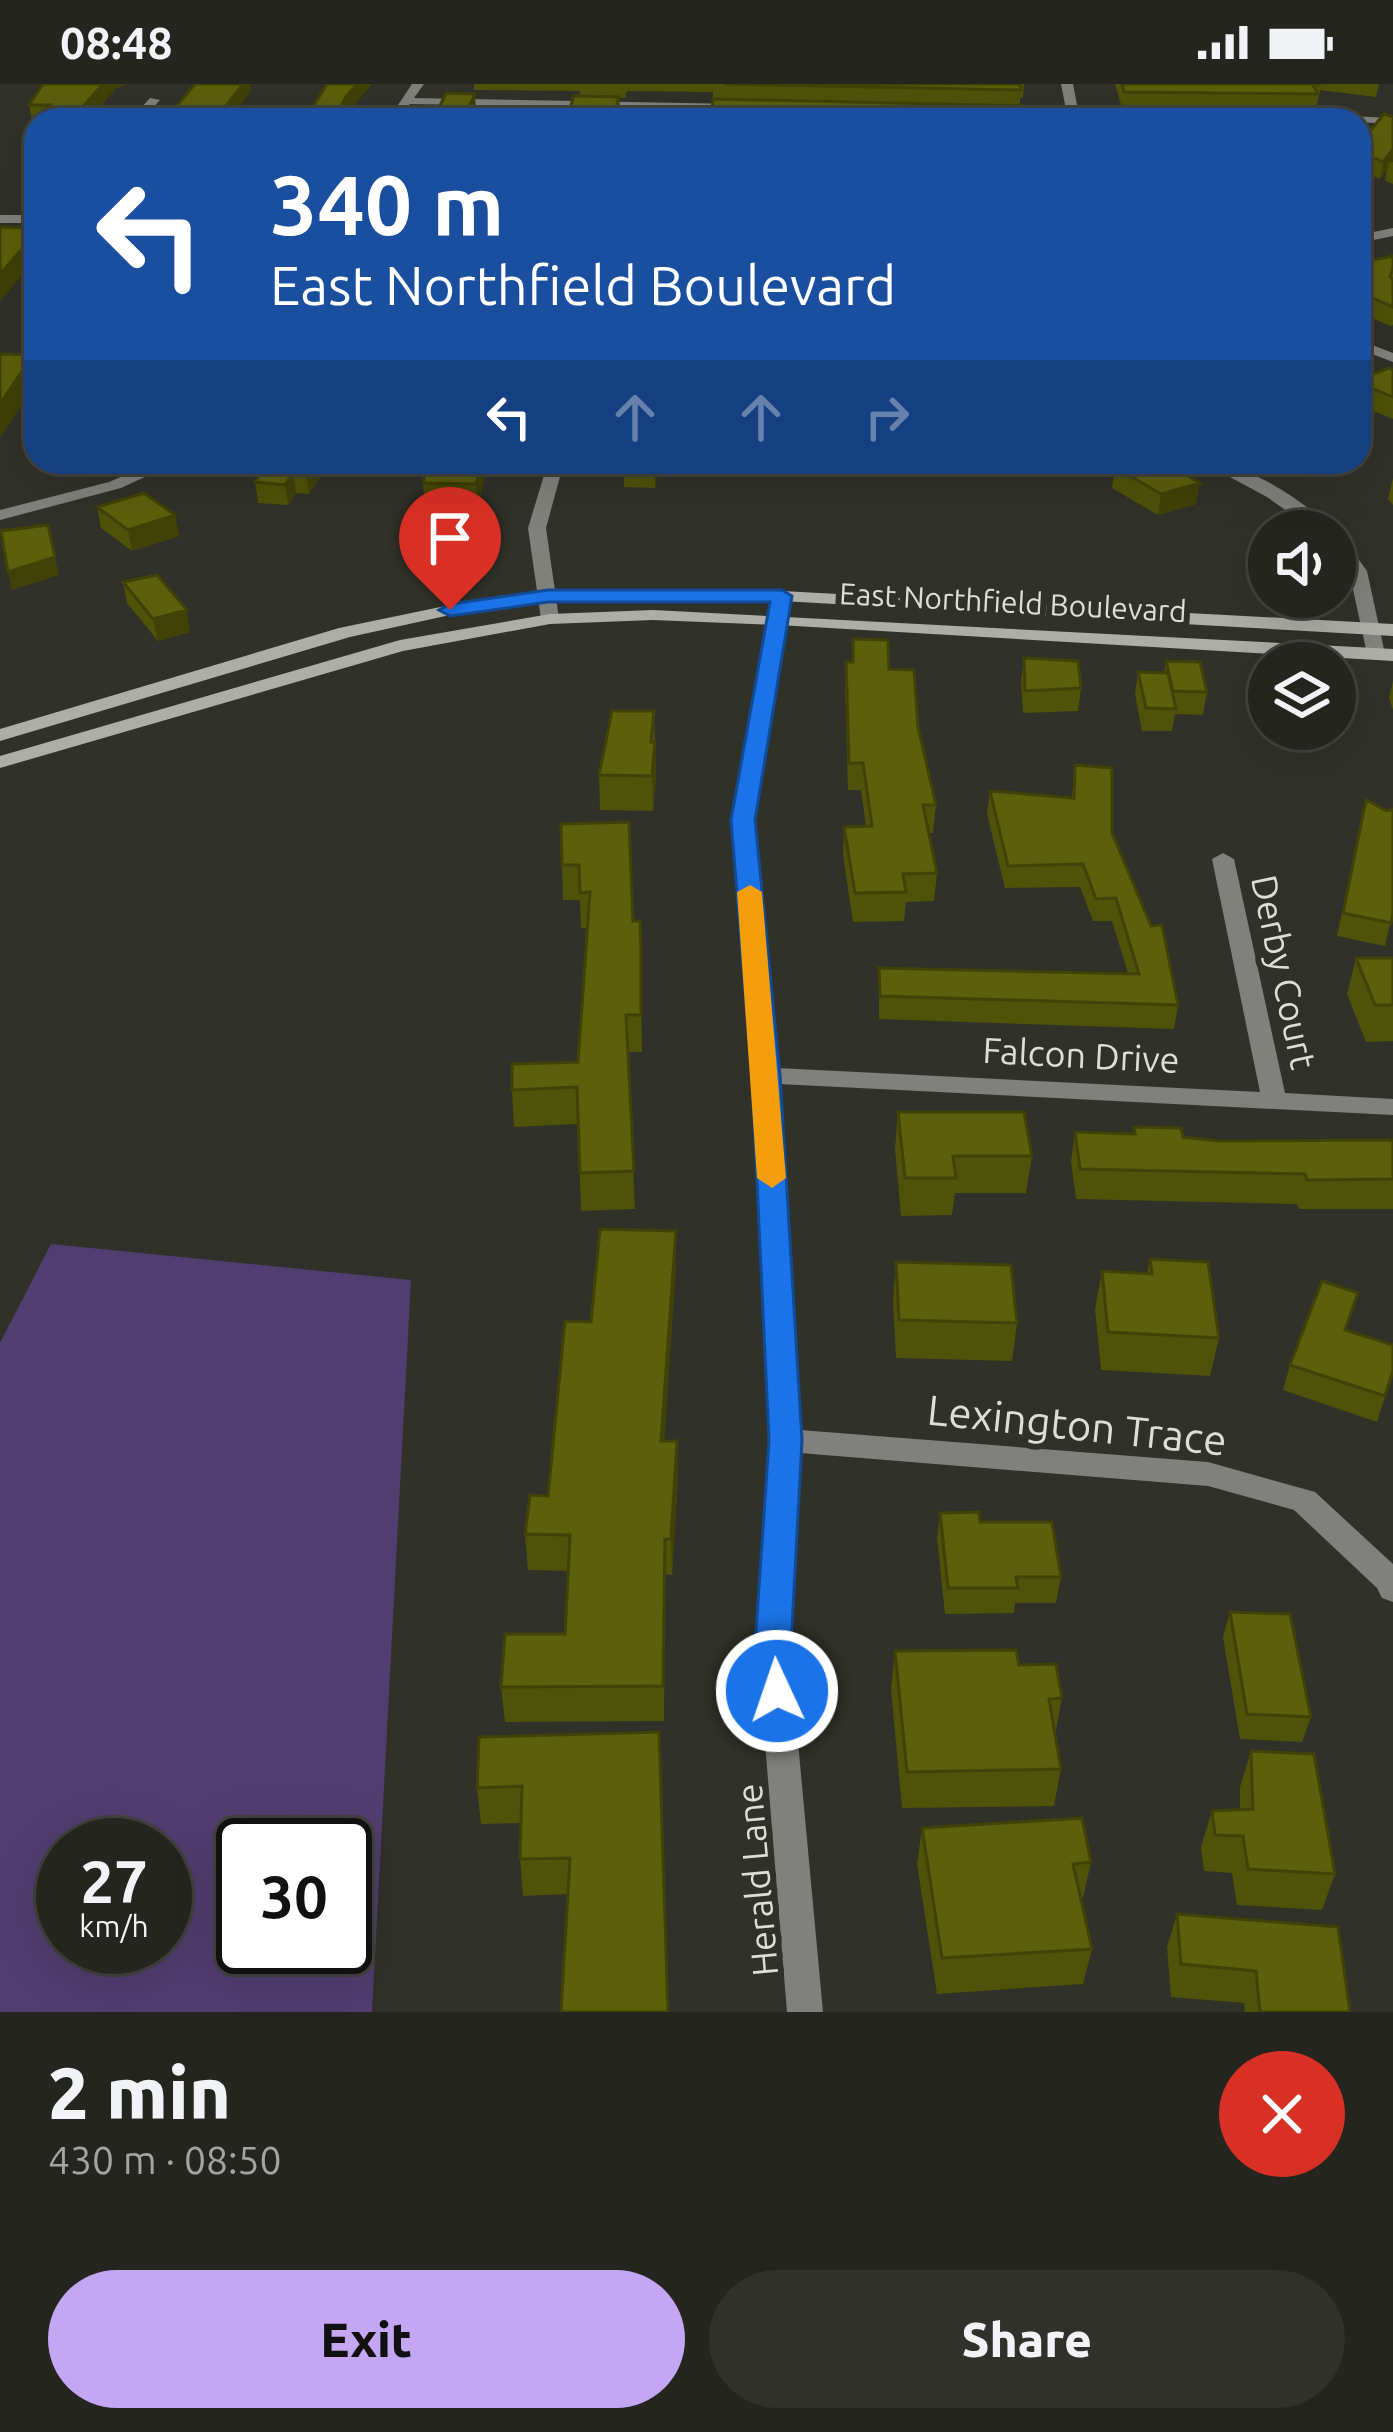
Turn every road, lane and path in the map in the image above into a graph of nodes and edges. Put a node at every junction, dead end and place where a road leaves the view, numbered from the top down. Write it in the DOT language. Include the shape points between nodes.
graph roads {
  1 [pos="418,84"];
  2 [pos="154,100"];
  3 [pos="406,101"];
  4 [pos="756,107"];
  5 [pos="147,108"];
  6 [pos="402,108"];
  7 [pos="556,108"];
  8 [pos="740,108"];
  9 [pos="141,474"];
  10 [pos="552,474"];
  11 [pos="1234,474"];
  12 [pos="1296,510"];
  13 [pos="0,515"];
  14 [pos="1356,568"];
  15 [pos="548,596"];
  16 [pos="780,608"];
  17 [pos="550,619"];
  18 [pos="1371,629"];
  19 [pos="1393,630"];
  20 [pos="1385,654"];
  21 [pos="0,735"];
  22 [pos="0,762"];
  23 [pos="1223,859"];
  24 [pos="766,1075"];
  25 [pos="1274,1101"];
  26 [pos="1393,1106"];
  27 [pos="786,1440"];
  28 [pos="1393,1589"];
  29 [pos="805,2012"];
  1 -- 3 [label="street"];
  2 -- 5 [label="street"];
  3 -- 6 [label="street"];
  3 -- 7 [label="street"];
  4 -- 8 [label="street"];
  9 -- 13 [label="street"];
  10 -- 15 [label="street" via="537,527"];
  11 -- 12 [label="street"];
  14 -- 18 [label="street"];
  15 -- 16 [label="main road, East Northfield Boulevard"];
  15 -- 17 [label="street"];
  15 -- 21 [label="main road, East Northfield Boulevard" via="346,632"];
  16 -- 17 [label="main road, East Northfield Boulevard"];
  16 -- 18 [label="main road, East Northfield Boulevard"];
  16 -- 20 [label="main road, East Northfield Boulevard"];
  16 -- 24 [label="street, Herald Lane" via="743,820"];
  17 -- 22 [label="main road, East Northfield Boulevard" via="400,646"];
  18 -- 19 [label="main road, East Northfield Boulevard"];
  18 -- 20 [label="street"];
  23 -- 25 [label="street, Derby Court"];
  24 -- 25 [label="street, Falcon Drive"];
  24 -- 27 [label="street, Herald Lane"];
  25 -- 26 [label="street, Falcon Drive"];
  27 -- 28 [label="street, Lexington Trace" via="1208,1474 1304,1502"];
  27 -- 29 [label="street, Herald Lane" via="773,1646"];
}
